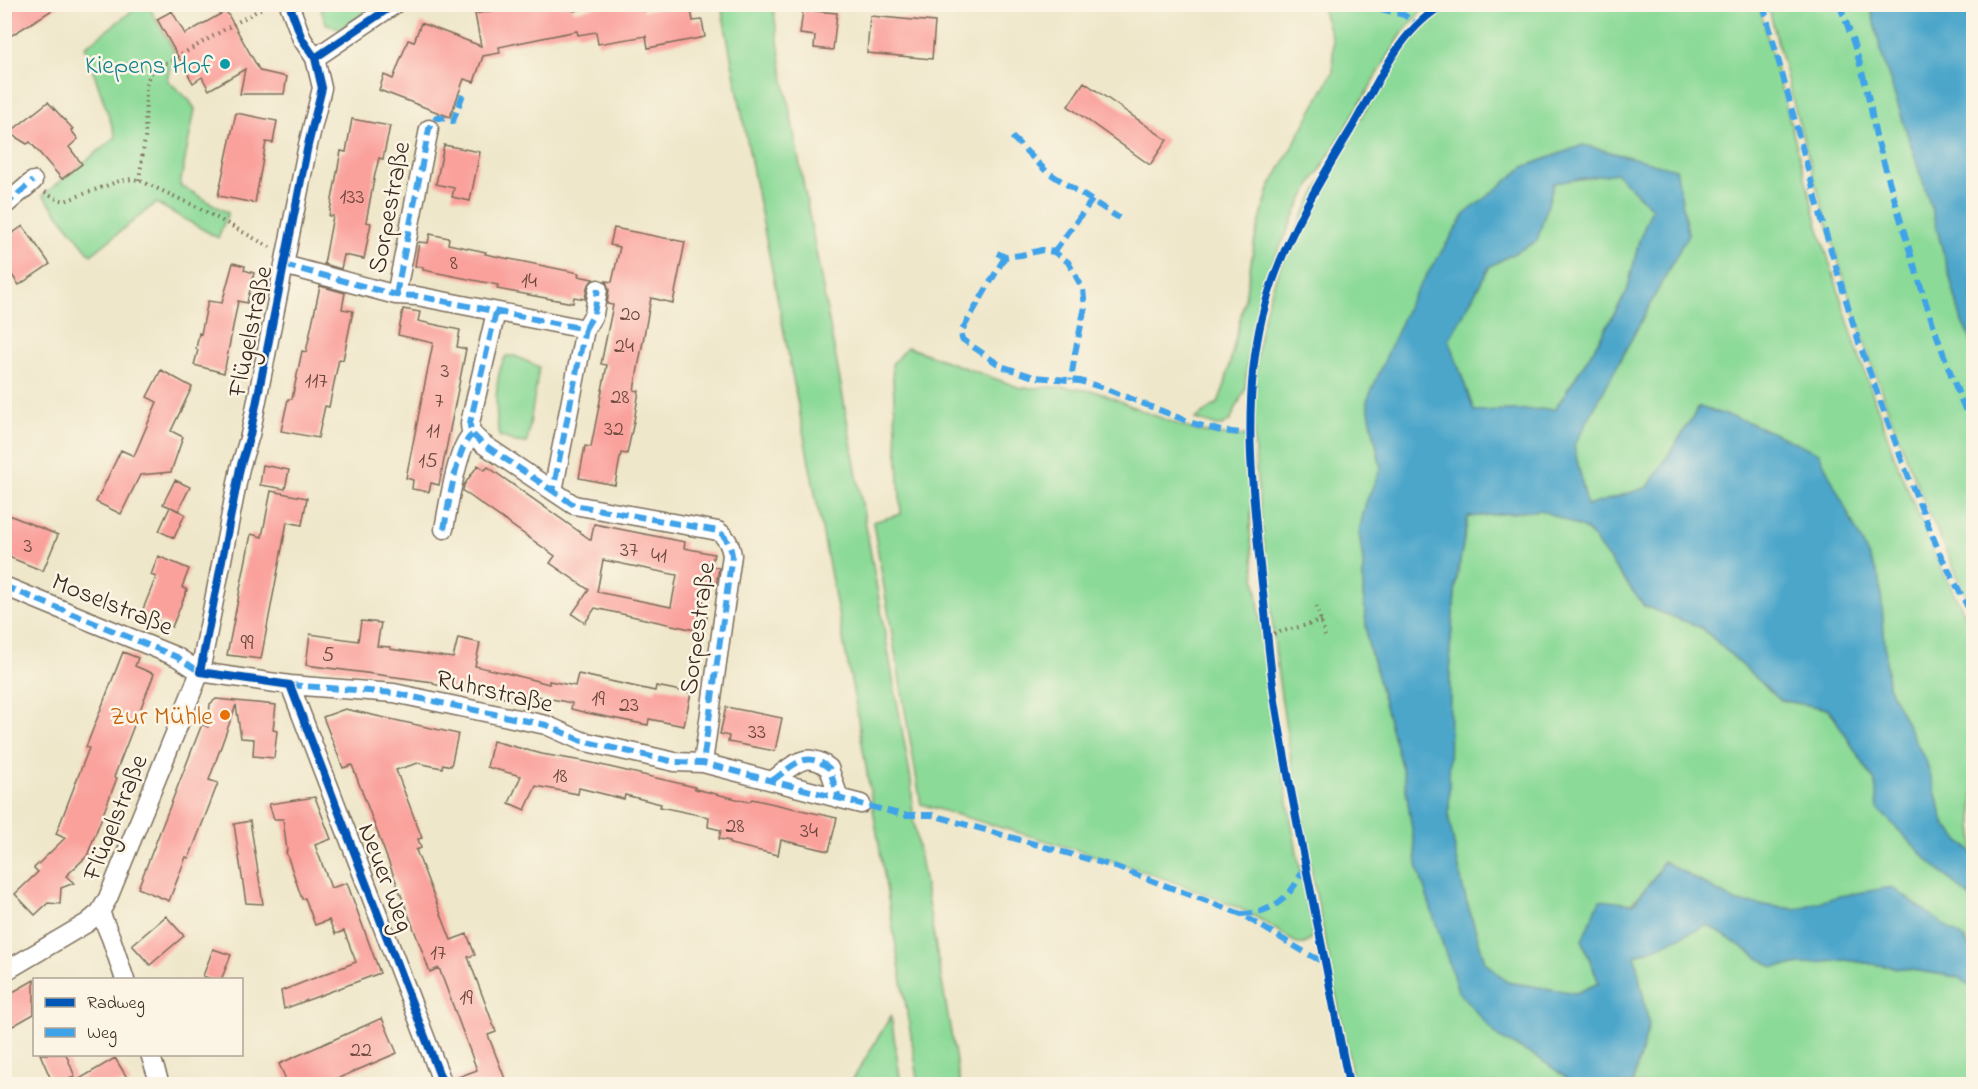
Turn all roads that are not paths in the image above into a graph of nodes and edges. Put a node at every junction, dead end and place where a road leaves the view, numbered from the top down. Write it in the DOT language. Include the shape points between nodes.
graph roads {
  1 [pos="289,4"];
  2 [pos="395,4"];
  3 [pos="315,58"];
  4 [pos="429,129"];
  5 [pos="33,181"];
  6 [pos="4,206"];
  7 [pos="285,261"];
  8 [pos="598,289"];
  9 [pos="396,295"];
  10 [pos="495,312"];
  11 [pos="585,329"];
  12 [pos="472,435"];
  13 [pos="553,491"];
  14 [pos="444,529"];
  15 [pos="4,586"];
  16 [pos="200,672"];
  17 [pos="290,685"];
  18 [pos="703,763"];
  19 [pos="773,780"];
  20 [pos="839,798"];
  21 [pos="861,804"];
  22 [pos="100,912"];
  23 [pos="4,972"];
  24 [pos="124,978"];
  25 [pos="151,1056"];
  26 [pos="160,1084"];
  27 [pos="443,1084"];
  1 -- 3 [label="street, Flügelstraße" via="302,39"];
  2 -- 3 [label="street"];
  3 -- 7 [label="street, Flügelstraße" via="322,88"];
  4 -- 9 [label="street, Sorpestraße"];
  5 -- 6 [label="street"];
  7 -- 9 [label="street, Sorpestraße"];
  7 -- 16 [label="street, Flügelstraße"];
  8 -- 11 [label="street" via="594,314"];
  9 -- 10 [label="street, Sorpestraße"];
  10 -- 11 [label="street, Sorpestraße"];
  10 -- 12 [label="street" via="470,423"];
  11 -- 13 [label="street"];
  12 -- 13 [label="street, Sorpestraße"];
  12 -- 14 [label="street" via="465,440 460,454"];
  13 -- 18 [label="street, Sorpestraße" via="574,505 718,531 728,541 732,555"];
  15 -- 16 [label="street, Moselstraße" via="177,657"];
  16 -- 17 [label="street, Ruhrstraße"];
  16 -- 22 [label="street, Flügelstraße"];
  17 -- 18 [label="street, Ruhrstraße" via="394,693 546,725 582,741 675,762"];
  17 -- 27 [label="street, Neuer Weg"];
  18 -- 19 [label="street, Ruhrstraße"];
  19 -- 20 [label="street, Ruhrstraße"];
  19 -- 20 [label="street" via="800,761 813,759 829,768"];
  20 -- 21 [label="street, Ruhrstraße"];
  22 -- 23 [label="street, Flügelstraße"];
  22 -- 24 [label="street"];
  25 -- 26 [label="street"];
}
